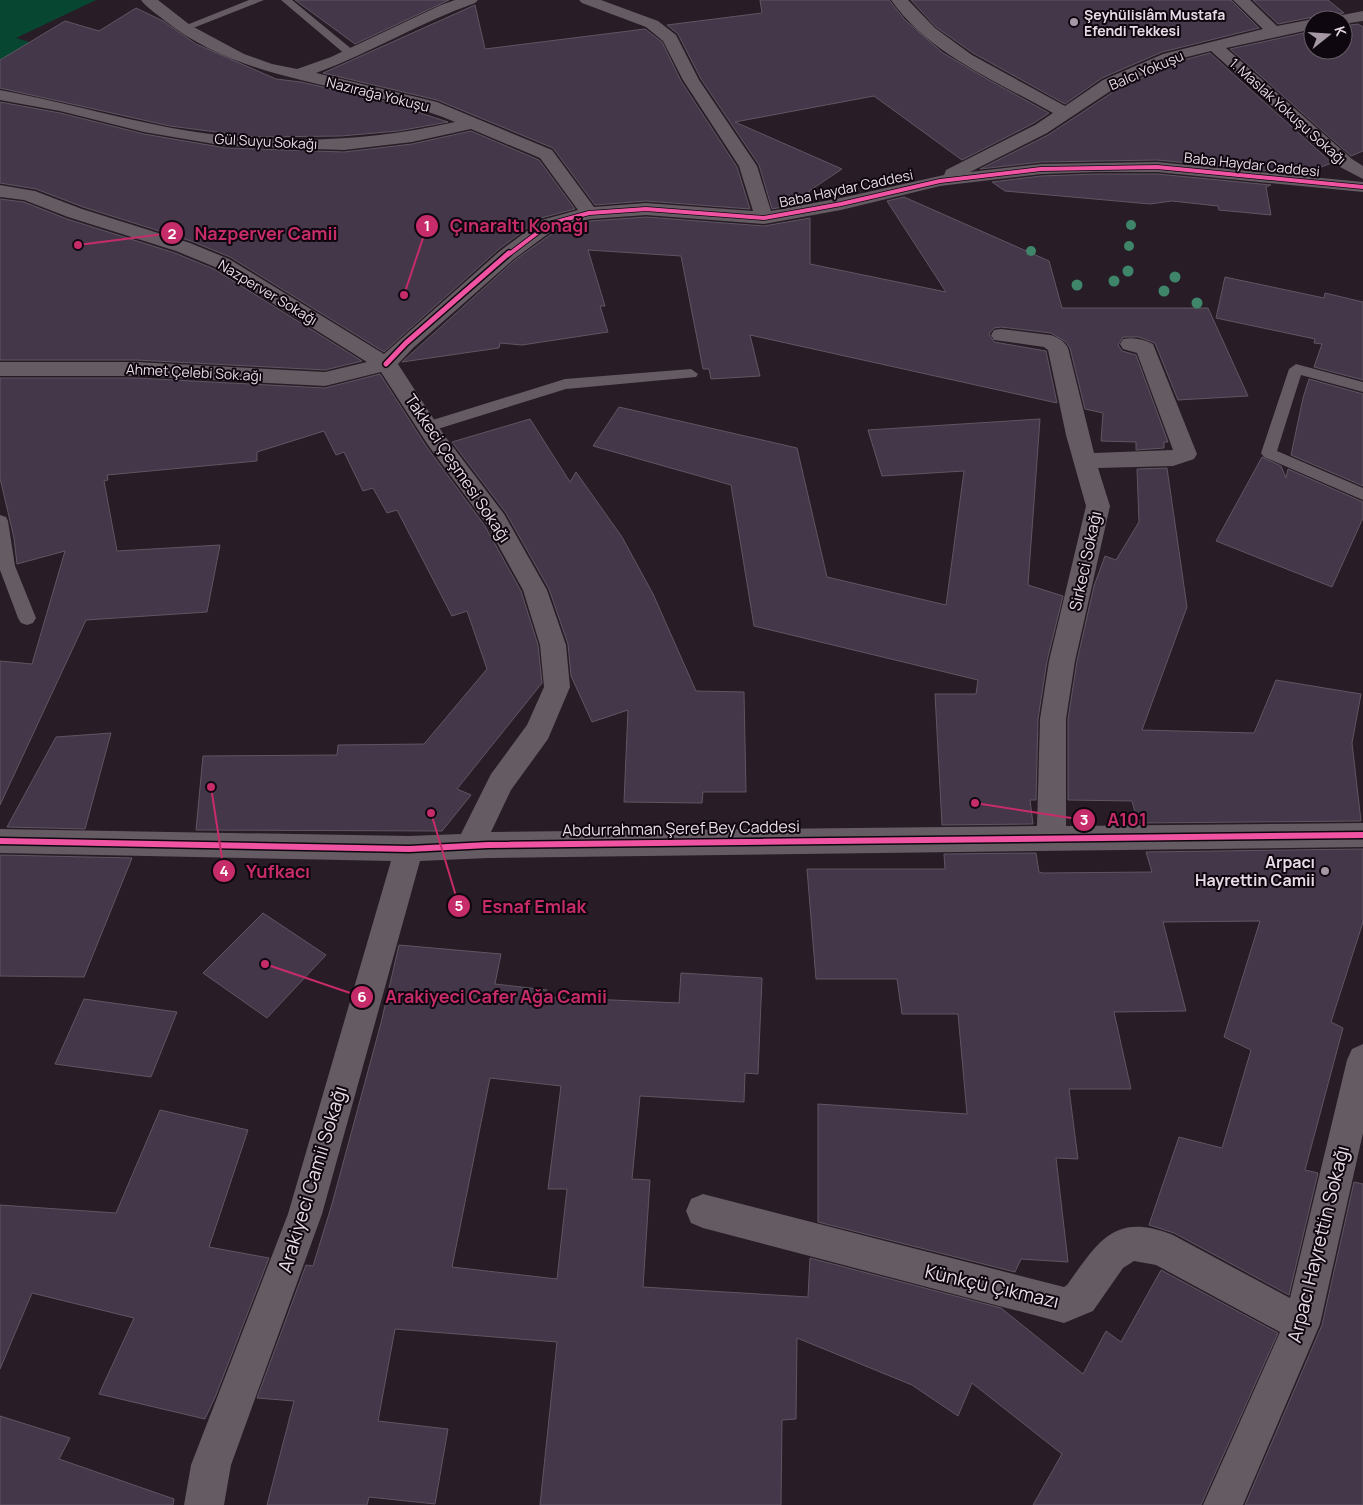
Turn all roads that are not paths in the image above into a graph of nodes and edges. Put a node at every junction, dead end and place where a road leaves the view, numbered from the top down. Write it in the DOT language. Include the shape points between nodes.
graph roads {
  1 [pos="149,0"];
  2 [pos="258,0"];
  3 [pos="286,0"];
  4 [pos="470,0"];
  5 [pos="587,0"];
  6 [pos="899,0"];
  7 [pos="1241,0"];
  8 [pos="1303,26"];
  9 [pos="184,28"];
  10 [pos="1274,31"];
  11 [pos="1215,46"];
  12 [pos="350,54"];
  13 [pos="296,74"];
  14 [pos="0,96"];
  15 [pos="1066,113"];
  16 [pos="475,123"];
  17 [pos="1363,174"];
  18 [pos="940,181"];
  19 [pos="1363,187"];
  20 [pos="0,191"];
  21 [pos="588,213"];
  22 [pos="764,218"];
  23 [pos="1001,335"];
  24 [pos="1130,344"];
  25 [pos="386,364"];
  26 [pos="0,369"];
  27 [pos="691,374"];
  28 [pos="1363,388"];
  29 [pos="428,427"];
  30 [pos="1084,461"];
  31 [pos="1363,494"];
  32 [pos="0,521"];
  33 [pos="27,618"];
  34 [pos="1363,835"];
  35 [pos="1051,837"];
  36 [pos="0,841"];
  37 [pos="470,846"];
  38 [pos="409,849"];
  39 [pos="1363,1060"];
  40 [pos="702,1211"];
  41 [pos="1302,1324"];
  42 [pos="204,1505"];
  43 [pos="1223,1505"];
  1 -- 9 [label="street, Nazırağa Yokuşu"];
  2 -- 9 [label="lane"];
  3 -- 12 [label="lane"];
  4 -- 12 [label="street" via="446,8"];
  5 -- 22 [label="street" via="652,24 670,38 691,80 748,166"];
  6 -- 15 [label="street" via="929,31 966,58"];
  7 -- 10 [label="street"];
  8 -- 10 [label="street, Balcı Yokuşu"];
  9 -- 13 [label="street, Nazırağa Yokuşu" via="238,57"];
  10 -- 11 [label="street, Balcı Yokuşu"];
  11 -- 15 [label="street, Balcı Yokuşu" via="1169,57 1109,84"];
  11 -- 17 [label="street, 1. Maslak Yokuşu Sokağı" via="1346,163"];
  12 -- 13 [label="street"];
  13 -- 16 [label="street, Nazırağa Yokuşu" via="431,106"];
  14 -- 16 [label="street, Gül Suyu Sokağı" via="226,141 344,145 412,137"];
  15 -- 18 [label="street, Balcı Yokuşu"];
  16 -- 21 [label="street, Nazırağa Yokuşu" via="546,154"];
  18 -- 19 [label="street, Baba Haydar Caddesi" via="1041,169 1149,167"];
  18 -- 22 [label="street, Baba Haydar Caddesi"];
  20 -- 25 [label="street, Nazperver Sokağı" via="28,195 222,263"];
  21 -- 22 [label="street, Baba Haydar Caddesi" via="646,209"];
  21 -- 25 [label="street, Baba Haydar Caddesi" via="549,224 507,255"];
  23 -- 30 [label="street, Sirkeci Sokağı" via="1050,341 1058,348"];
  24 -- 30 [label="street" via="1139,344 1146,349 1186,454 1173,458"];
  25 -- 26 [label="street, Ahmet Çelebi Sok.ağı" via="325,379 136,369"];
  25 -- 29 [label="street, Takkeci Çeşmesi Sokağı"];
  27 -- 29 [label="lane" via="565,384"];
  28 -- 31 [label="lane" via="1296,369 1269,453"];
  29 -- 37 [label="street, Takkeci Çeşmesi Sokağı" via="496,520 535,590 554,645 557,687 538,731 501,782"];
  30 -- 35 [label="street, Sirkeci Sokağı" via="1098,506 1062,661 1053,719"];
  32 -- 33 [label="lane" via="7,566"];
  34 -- 35 [label="street, Abdurrahman Şeref Bey Caddesi"];
  35 -- 37 [label="street, Abdurrahman Şeref Bey Caddesi"];
  36 -- 38 [label="street, Abdurrahman Şeref Bey Caddesi"];
  37 -- 38 [label="street, Abdurrahman Şeref Bey Caddesi"];
  38 -- 42 [label="street, Arakiyeci Camii Sokağı" via="305,1214 211,1465"];
  39 -- 41 [label="street, Arpacı Hayrettin Sokağı"];
  40 -- 41 [label="street, Künkçü Çıkmazı" via="1064,1305 1080,1298 1110,1255 1132,1243 1160,1248"];
  41 -- 43 [label="street, Arpacı Hayrettin Sokağı"];
}
